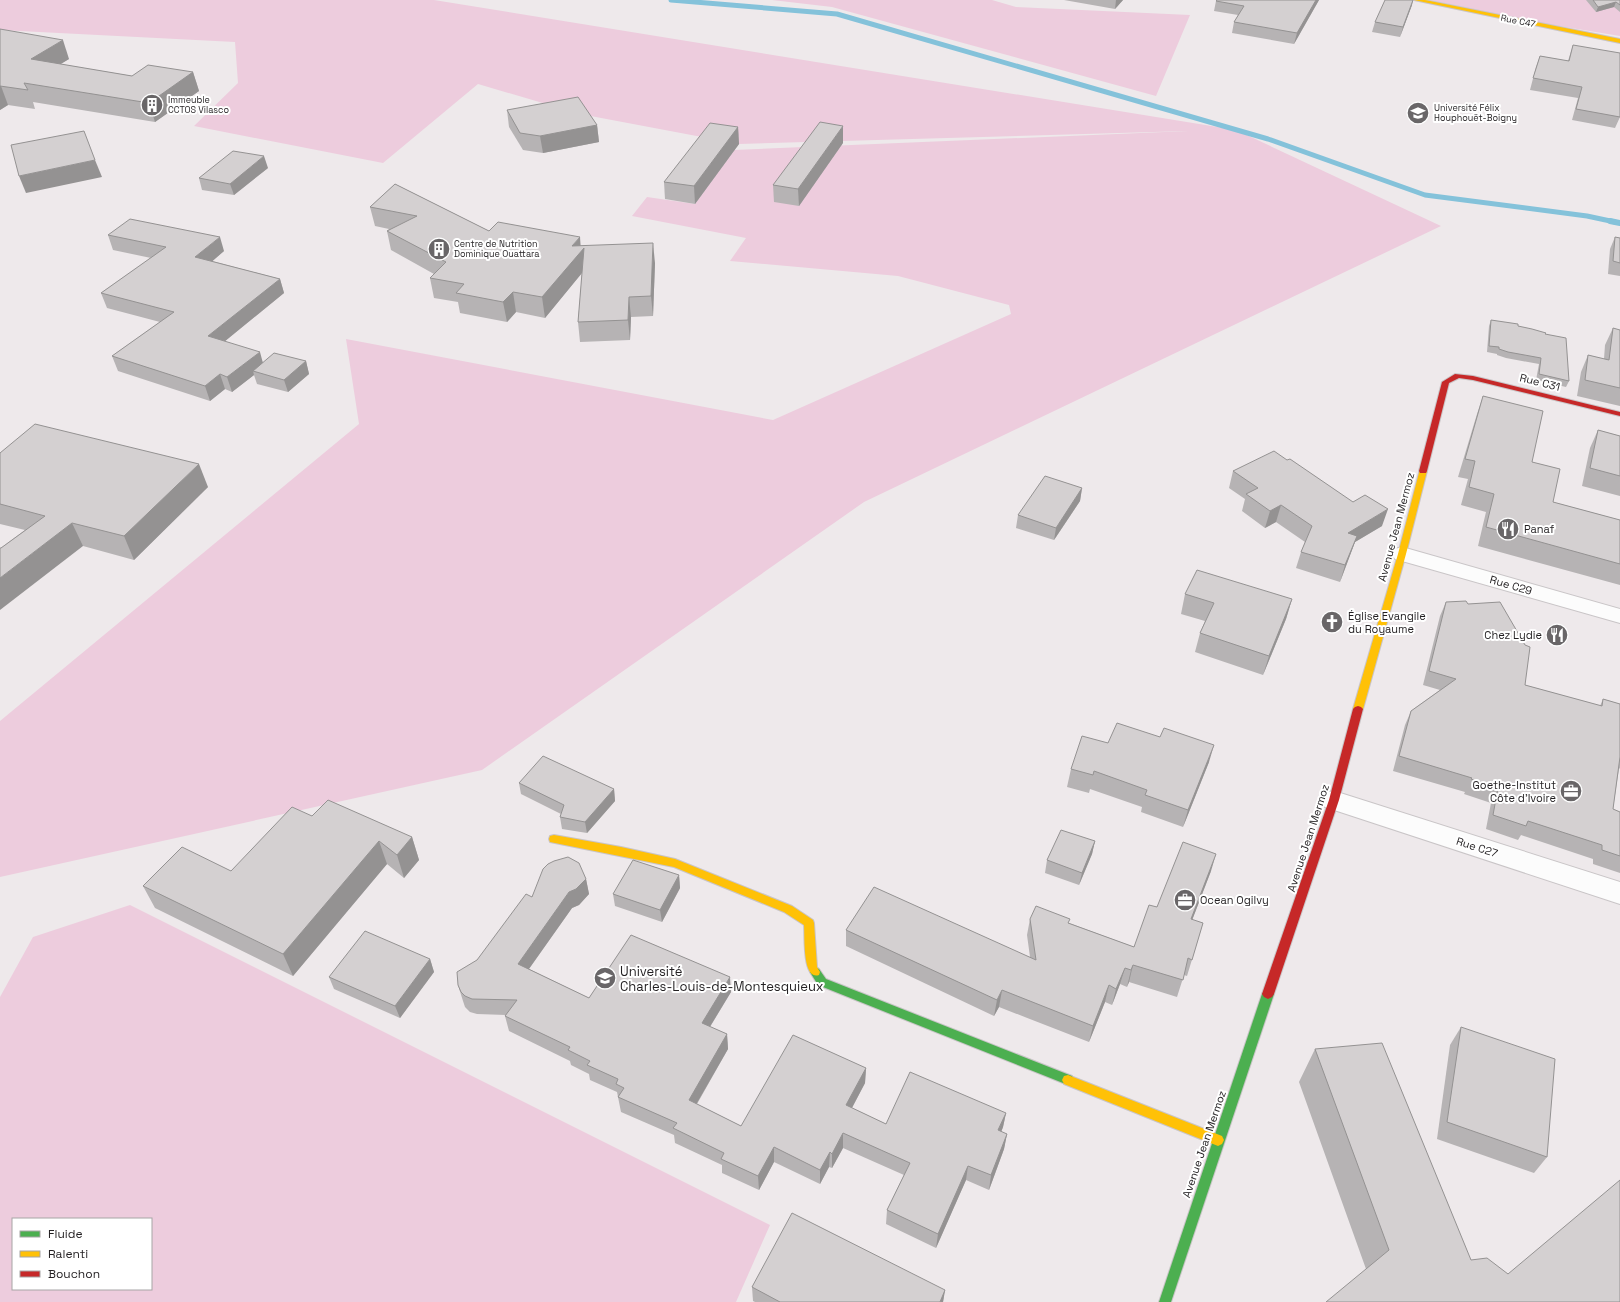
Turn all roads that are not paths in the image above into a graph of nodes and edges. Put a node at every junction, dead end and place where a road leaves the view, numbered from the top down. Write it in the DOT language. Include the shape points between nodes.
graph roads {
  1 [pos="1417,0"];
  2 [pos="1620,41"];
  3 [pos="1454,377"];
  4 [pos="1620,414"];
  5 [pos="1402,554"];
  6 [pos="1620,616"];
  7 [pos="1334,800"];
  8 [pos="554,839"];
  9 [pos="1620,893"];
  10 [pos="1218,1140"];
  11 [pos="1165,1302"];
  1 -- 2 [label="street, Rue C47"];
  3 -- 4 [label="street, Rue C31" via="1473,378"];
  3 -- 5 [label="street, Avenue Jean Mermoz" via="1446,382"];
  5 -- 6 [label="street, Rue C29"];
  5 -- 7 [label="street, Avenue Jean Mermoz" via="1370,662"];
  7 -- 9 [label="street, Rue C27"];
  7 -- 10 [label="street, Avenue Jean Mermoz"];
  8 -- 10 [label="street" via="675,863 788,909 809,923 812,968 822,982"];
  10 -- 11 [label="street, Avenue Jean Mermoz"];
}
